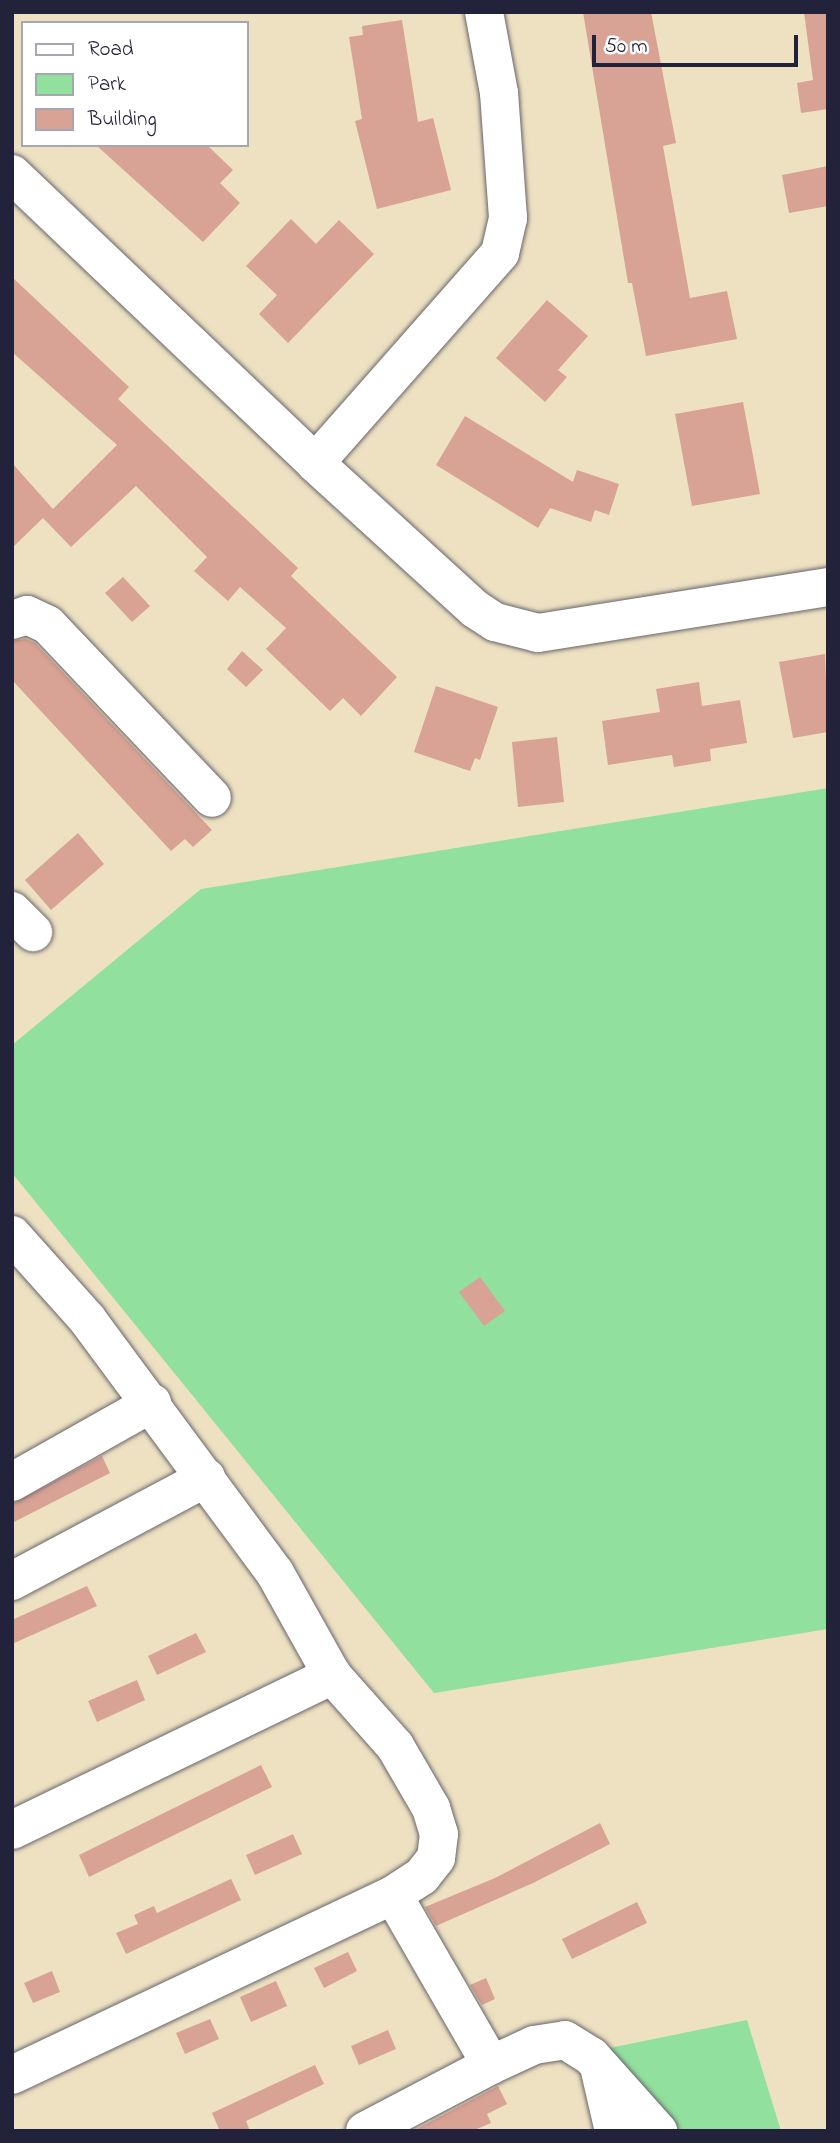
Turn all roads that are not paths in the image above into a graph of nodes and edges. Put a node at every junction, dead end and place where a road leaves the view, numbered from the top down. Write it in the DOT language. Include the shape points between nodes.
graph roads {
  1 [pos="484,12"];
  2 [pos="12,174"];
  3 [pos="316,463"];
  4 [pos="828,587"];
  5 [pos="12,620"];
  6 [pos="212,798"];
  7 [pos="12,1235"];
  8 [pos="152,1403"];
  9 [pos="206,1478"];
  10 [pos="12,1482"];
  11 [pos="12,1581"];
  12 [pos="332,1675"];
  13 [pos="12,1830"];
  14 [pos="393,1895"];
  15 [pos="491,2065"];
  16 [pos="599,2065"];
  17 [pos="12,2075"];
  18 [pos="365,2131"];
  19 [pos="614,2131"];
  20 [pos="658,2131"];
  1 -- 3 [label="street" via="499,93 508,218 500,253"];
  2 -- 3 [label="street"];
  3 -- 4 [label="street" via="475,609 515,629 538,633"];
  5 -- 6 [label="street" via="27,615 48,625"];
  7 -- 8 [label="street" via="88,1319"];
  8 -- 9 [label="street"];
  8 -- 10 [label="street"];
  9 -- 11 [label="street"];
  9 -- 12 [label="street" via="281,1583"];
  12 -- 13 [label="street"];
  12 -- 14 [label="street" via="395,1746 431,1808 439,1834 436,1858 422,1876"];
  14 -- 15 [label="street" via="448,1983"];
  14 -- 17 [label="street"];
  15 -- 16 [label="street" via="534,2045 565,2040"];
  15 -- 18 [label="street"];
  16 -- 19 [label="street"];
  16 -- 20 [label="street"];
}
